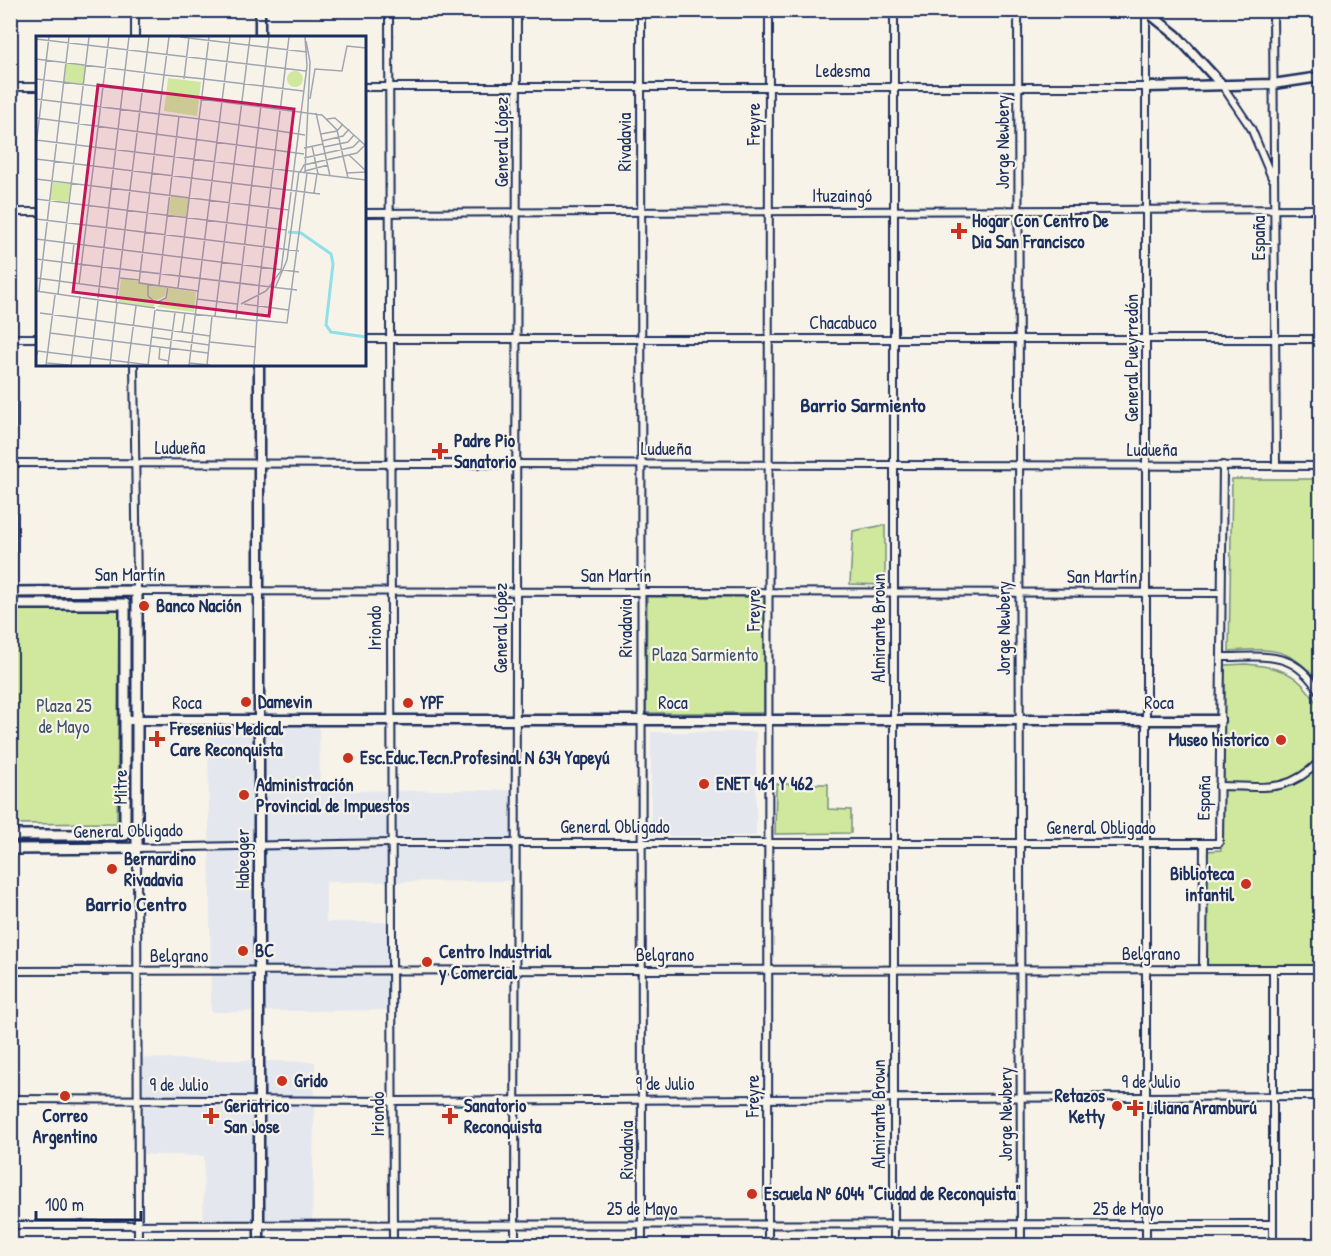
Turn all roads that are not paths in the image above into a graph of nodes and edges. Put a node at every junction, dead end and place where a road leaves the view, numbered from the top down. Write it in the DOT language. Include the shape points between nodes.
graph roads {
  1 [pos="135,10"];
  2 [pos="260,10"];
  3 [pos="389,10"];
  4 [pos="517,10"];
  5 [pos="640,10"];
  6 [pos="769,10"];
  7 [pos="894,10"];
  8 [pos="1018,10"];
  9 [pos="1273,10"];
  10 [pos="1146,11"];
  11 [pos="135,36"];
  12 [pos="260,36"];
  13 [pos="10,62"];
  14 [pos="1320,77"];
  15 [pos="1273,84"];
  16 [pos="1222,85"];
  17 [pos="11,87"];
  18 [pos="36,87"];
  19 [pos="366,87"];
  20 [pos="389,87"];
  21 [pos="517,87"];
  22 [pos="640,87"];
  23 [pos="769,87"];
  24 [pos="894,87"];
  25 [pos="1146,87"];
  26 [pos="1018,88"];
  27 [pos="1274,184"];
  28 [pos="1274,209"];
  29 [pos="1320,209"];
  30 [pos="1147,210"];
  31 [pos="517,211"];
  32 [pos="640,211"];
  33 [pos="769,211"];
  34 [pos="894,211"];
  35 [pos="1018,211"];
  36 [pos="11,212"];
  37 [pos="36,212"];
  38 [pos="366,213"];
  39 [pos="389,213"];
  40 [pos="11,338"];
  41 [pos="36,338"];
  42 [pos="517,338"];
  43 [pos="641,338"];
  44 [pos="770,338"];
  45 [pos="895,338"];
  46 [pos="1019,338"];
  47 [pos="1148,338"];
  48 [pos="1275,338"];
  49 [pos="366,339"];
  50 [pos="390,339"];
  51 [pos="1320,339"];
  52 [pos="134,366"];
  53 [pos="260,366"];
  54 [pos="11,463"];
  55 [pos="135,463"];
  56 [pos="259,463"];
  57 [pos="391,464"];
  58 [pos="517,464"];
  59 [pos="641,464"];
  60 [pos="769,464"];
  61 [pos="895,464"];
  62 [pos="1019,465"];
  63 [pos="1147,465"];
  64 [pos="1223,465"];
  65 [pos="1276,465"];
  66 [pos="1320,466"];
  67 [pos="137,591"];
  68 [pos="259,591"];
  69 [pos="11,592"];
  70 [pos="390,592"];
  71 [pos="516,592"];
  72 [pos="641,592"];
  73 [pos="769,592"];
  74 [pos="894,593"];
  75 [pos="1019,593"];
  76 [pos="1147,593"];
  77 [pos="1221,593"];
  78 [pos="11,604"];
  79 [pos="125,604"];
  80 [pos="1221,657"];
  81 [pos="1320,693"];
  82 [pos="125,720"];
  83 [pos="137,720"];
  84 [pos="258,720"];
  85 [pos="391,720"];
  86 [pos="516,720"];
  87 [pos="641,720"];
  88 [pos="768,720"];
  89 [pos="894,720"];
  90 [pos="1019,720"];
  91 [pos="1146,720"];
  92 [pos="1220,720"];
  93 [pos="1320,761"];
  94 [pos="1219,786"];
  95 [pos="10,835"];
  96 [pos="392,843"];
  97 [pos="1219,843"];
  98 [pos="516,844"];
  99 [pos="642,844"];
  100 [pos="769,844"];
  101 [pos="894,844"];
  102 [pos="1020,844"];
  103 [pos="1147,844"];
  104 [pos="1204,844"];
  105 [pos="260,846"];
  106 [pos="137,848"];
  107 [pos="10,849"];
  108 [pos="894,969"];
  109 [pos="1020,969"];
  110 [pos="1146,969"];
  111 [pos="1203,969"];
  112 [pos="1273,969"];
  113 [pos="1320,969"];
  114 [pos="515,970"];
  115 [pos="642,970"];
  116 [pos="768,970"];
  117 [pos="10,971"];
  118 [pos="137,971"];
  119 [pos="259,971"];
  120 [pos="392,972"];
  121 [pos="1273,1096"];
  122 [pos="1320,1096"];
  123 [pos="894,1098"];
  124 [pos="1021,1098"];
  125 [pos="1147,1098"];
  126 [pos="10,1099"];
  127 [pos="516,1099"];
  128 [pos="643,1099"];
  129 [pos="769,1099"];
  130 [pos="138,1100"];
  131 [pos="260,1100"];
  132 [pos="393,1101"];
  133 [pos="642,1224"];
  134 [pos="768,1224"];
  135 [pos="894,1224"];
  136 [pos="1021,1224"];
  137 [pos="1146,1224"];
  138 [pos="1273,1224"];
  139 [pos="10,1225"];
  140 [pos="138,1225"];
  141 [pos="259,1225"];
  142 [pos="393,1225"];
  143 [pos="515,1225"];
  144 [pos="138,1245"];
  145 [pos="259,1245"];
  146 [pos="393,1245"];
  147 [pos="515,1245"];
  148 [pos="642,1245"];
  149 [pos="768,1245"];
  150 [pos="894,1245"];
  151 [pos="1021,1245"];
  152 [pos="1146,1245"];
  153 [pos="1273,1245"];
  1 -- 11 [label="street"];
  2 -- 12 [label="street"];
  3 -- 20 [label="street, Iriondo"];
  4 -- 21 [label="street, General López"];
  5 -- 22 [label="street, Rivadavia"];
  6 -- 23 [label="street, Freyre"];
  7 -- 24 [label="street, Almirante Brown"];
  8 -- 26 [label="street, Jorge Newbery"];
  9 -- 15 [label="street, España"];
  10 -- 16 [label="street" via="1176,35"];
  10 -- 25 [label="street, General Pueyrredón"];
  13 -- 17 [label="street"];
  14 -- 15 [label="street, Ledesma"];
  15 -- 16 [label="street, Ledesma"];
  15 -- 27 [label="street, España"];
  16 -- 25 [label="street, Ledesma"];
  16 -- 27 [label="street" via="1251,128"];
  17 -- 18 [label="street"];
  17 -- 36 [label="street"];
  19 -- 20 [label="street, Ledesma"];
  20 -- 21 [label="street, Ledesma"];
  20 -- 39 [label="street, Iriondo"];
  21 -- 22 [label="street, Ledesma"];
  21 -- 31 [label="street, General López"];
  22 -- 23 [label="street, Ledesma"];
  22 -- 32 [label="street, Rivadavia"];
  23 -- 24 [label="street, Ledesma"];
  23 -- 33 [label="street, Freyre"];
  24 -- 26 [label="street, Ledesma"];
  24 -- 34 [label="street, Almirante Brown"];
  25 -- 26 [label="street, Ledesma"];
  25 -- 30 [label="street, General Pueyrredón"];
  26 -- 35 [label="street, Jorge Newbery"];
  27 -- 28 [label="street, España"];
  28 -- 29 [label="street, Ituzaingó"];
  28 -- 30 [label="street, Ituzaingó"];
  28 -- 48 [label="street, España"];
  30 -- 35 [label="street, Ituzaingó"];
  30 -- 47 [label="street, General Pueyrredón"];
  31 -- 32 [label="street, Ituzaingó"];
  31 -- 39 [label="street, Ituzaingó"];
  31 -- 42 [label="street, General López"];
  32 -- 33 [label="street, Ituzaingó"];
  32 -- 43 [label="street, Rivadavia"];
  33 -- 34 [label="street, Ituzaingó"];
  33 -- 44 [label="street, Freyre"];
  34 -- 35 [label="street, Ituzaingó"];
  34 -- 45 [label="street, Almirante Brown"];
  35 -- 46 [label="street, Jorge Newbery"];
  36 -- 37 [label="street"];
  36 -- 40 [label="street"];
  38 -- 39 [label="street, Ituzaingó"];
  39 -- 50 [label="street, Iriondo"];
  40 -- 41 [label="street"];
  40 -- 54 [label="street"];
  42 -- 43 [label="street, Chacabuco"];
  42 -- 50 [label="street, Chacabuco"];
  42 -- 58 [label="street, General López"];
  43 -- 44 [label="street, Chacabuco"];
  43 -- 59 [label="street, Rivadavia"];
  44 -- 45 [label="street, Chacabuco"];
  44 -- 60 [label="street, Freyre"];
  45 -- 46 [label="street, Chacabuco"];
  45 -- 61 [label="street, Almirante Brown"];
  46 -- 47 [label="street, Chacabuco"];
  46 -- 62 [label="street, Jorge Newbery"];
  47 -- 48 [label="street, Chacabuco"];
  47 -- 63 [label="street, General Pueyrredón"];
  48 -- 51 [label="street, Chacabuco"];
  48 -- 65 [label="street, España"];
  49 -- 50 [label="street, Chacabuco"];
  50 -- 57 [label="street, Iriondo"];
  52 -- 55 [label="street, Mitre"];
  53 -- 56 [label="street, Habegger"];
  54 -- 55 [label="street, Ludueña"];
  54 -- 69 [label="street"];
  55 -- 56 [label="street, Ludueña"];
  55 -- 67 [label="street, Mitre"];
  56 -- 57 [label="street, Ludueña"];
  56 -- 68 [label="street, Habegger"];
  57 -- 58 [label="street, Ludueña"];
  57 -- 70 [label="street, Iriondo"];
  58 -- 59 [label="street, Ludueña"];
  58 -- 71 [label="street, General López"];
  59 -- 60 [label="street, Ludueña"];
  59 -- 72 [label="street, Rivadavia"];
  60 -- 61 [label="street, Ludueña"];
  60 -- 73 [label="street, Freyre"];
  61 -- 62 [label="street, Ludueña"];
  61 -- 74 [label="street, Almirante Brown"];
  62 -- 63 [label="street, Ludueña"];
  62 -- 75 [label="street, Jorge Newbery"];
  63 -- 64 [label="street, Ludueña"];
  63 -- 76 [label="street, General Pueyrredón"];
  64 -- 65 [label="street, Ludueña"];
  64 -- 77 [label="street, España"];
  65 -- 66 [label="street, Ludueña"];
  67 -- 68 [label="street, San Martín"];
  67 -- 69 [label="main road, San Martín"];
  67 -- 83 [label="main road, Mitre"];
  68 -- 70 [label="street, San Martín"];
  68 -- 84 [label="street, Habegger"];
  69 -- 78 [label="street"];
  70 -- 71 [label="street, San Martín"];
  70 -- 85 [label="street, Iriondo"];
  71 -- 72 [label="street, San Martín"];
  71 -- 86 [label="street, General López"];
  72 -- 73 [label="street, San Martín"];
  72 -- 87 [label="street, Rivadavia"];
  73 -- 74 [label="street, San Martín"];
  73 -- 88 [label="street, Freyre"];
  74 -- 75 [label="street, San Martín"];
  74 -- 89 [label="street, Almirante Brown"];
  75 -- 76 [label="street, San Martín"];
  75 -- 90 [label="street, Jorge Newbery"];
  76 -- 77 [label="street, San Martín"];
  76 -- 91 [label="street, General Pueyrredón"];
  77 -- 80 [label="street, España"];
  78 -- 79 [label="main road, San Martín"];
  79 -- 82 [label="main road, Mitre"];
  80 -- 81 [label="street" via="1284,658 1312,678"];
  80 -- 92 [label="street, España"];
  82 -- 83 [label="street, Roca"];
  82 -- 95 [label="main road, Mitre" via="125,835"];
  83 -- 84 [label="street, Roca"];
  83 -- 106 [label="main road, Mitre"];
  84 -- 85 [label="street, Roca"];
  84 -- 105 [label="street, Habegger"];
  85 -- 86 [label="street, Roca"];
  85 -- 96 [label="street, Iriondo"];
  86 -- 87 [label="street, Roca"];
  86 -- 98 [label="street, General López"];
  87 -- 88 [label="street, Roca"];
  87 -- 99 [label="street, Rivadavia"];
  88 -- 89 [label="street, Roca"];
  88 -- 100 [label="street, Freyre"];
  89 -- 90 [label="street, Roca"];
  89 -- 101 [label="street, Almirante Brown"];
  90 -- 91 [label="street, Roca"];
  90 -- 102 [label="street, Jorge Newbery"];
  91 -- 92 [label="street, Roca"];
  91 -- 103 [label="street, General Pueyrredón"];
  92 -- 94 [label="street, España"];
  93 -- 94 [label="street" via="1305,776 1284,785"];
  94 -- 97 [label="street, España"];
  96 -- 98 [label="street, General Obligado"];
  96 -- 105 [label="street, General Obligado"];
  96 -- 120 [label="street, Iriondo"];
  97 -- 104 [label="street, General Obligado"];
  98 -- 99 [label="street, General Obligado"];
  98 -- 114 [label="street, General López"];
  99 -- 100 [label="street, General Obligado"];
  99 -- 115 [label="street, Rivadavia"];
  100 -- 101 [label="street, General Obligado"];
  100 -- 116 [label="street, Freyre"];
  101 -- 102 [label="street, General Obligado"];
  101 -- 108 [label="street, Almirante Brown"];
  102 -- 103 [label="street, General Obligado"];
  102 -- 109 [label="street, Jorge Newbery"];
  103 -- 104 [label="street, General Obligado"];
  103 -- 110 [label="street, General Pueyrredón"];
  104 -- 111 [label="street, España"];
  105 -- 106 [label="street, General Obligado"];
  105 -- 119 [label="street, Habegger"];
  106 -- 107 [label="main road, General Obligado"];
  106 -- 118 [label="street, Mitre"];
  108 -- 109 [label="street, Belgrano"];
  108 -- 116 [label="street, Belgrano"];
  108 -- 123 [label="street, Almirante Brown"];
  109 -- 110 [label="street, Belgrano"];
  109 -- 124 [label="street, Jorge Newbery"];
  110 -- 111 [label="street, Belgrano"];
  110 -- 125 [label="street, General Pueyrredón"];
  111 -- 112 [label="street, Belgrano"];
  112 -- 113 [label="street, Belgrano"];
  112 -- 121 [label="street"];
  114 -- 115 [label="street, Belgrano"];
  114 -- 120 [label="street, Belgrano"];
  114 -- 127 [label="street, General López"];
  115 -- 116 [label="street, Belgrano"];
  115 -- 128 [label="street, Rivadavia"];
  116 -- 129 [label="street, Freyre"];
  117 -- 118 [label="street, Belgrano"];
  118 -- 119 [label="street, Belgrano"];
  118 -- 130 [label="street, Mitre"];
  119 -- 120 [label="street, Belgrano"];
  119 -- 131 [label="street, Habegger"];
  120 -- 132 [label="street, Iriondo"];
  121 -- 122 [label="street, 9 de Julio"];
  121 -- 125 [label="street, 9 de Julio"];
  121 -- 138 [label="street"];
  123 -- 124 [label="street, 9 de Julio"];
  123 -- 129 [label="street, 9 de Julio"];
  123 -- 135 [label="street, Almirante Brown"];
  124 -- 125 [label="street, 9 de Julio"];
  124 -- 136 [label="street, Jorge Newbery"];
  125 -- 137 [label="street, General Pueyrredón"];
  126 -- 130 [label="street, 9 de Julio"];
  127 -- 128 [label="street, 9 de Julio"];
  127 -- 132 [label="street, 9 de Julio"];
  127 -- 143 [label="street, General López"];
  128 -- 129 [label="street, 9 de Julio"];
  128 -- 133 [label="street, Rivadavia"];
  129 -- 134 [label="street, Freyre"];
  130 -- 131 [label="street, 9 de Julio"];
  130 -- 140 [label="street, Mitre"];
  131 -- 132 [label="street, 9 de Julio"];
  131 -- 141 [label="street, Habegger"];
  132 -- 142 [label="street, Iriondo"];
  133 -- 134 [label="street, 25 de Mayo"];
  133 -- 143 [label="street, 25 de Mayo"];
  133 -- 148 [label="street, Rivadavia"];
  134 -- 135 [label="street, 25 de Mayo"];
  134 -- 149 [label="street, Freyre"];
  135 -- 136 [label="street, 25 de Mayo"];
  135 -- 150 [label="street, Almirante Brown"];
  136 -- 137 [label="street, 25 de Mayo"];
  136 -- 151 [label="street, Jorge Newbery"];
  137 -- 138 [label="street, 25 de Mayo"];
  137 -- 152 [label="street, General Pueyrredón"];
  138 -- 153 [label="street"];
  139 -- 140 [label="street, 25 de Mayo"];
  140 -- 141 [label="street, 25 de Mayo"];
  140 -- 144 [label="street, Mitre"];
  141 -- 142 [label="street, 25 de Mayo"];
  141 -- 145 [label="street, Habegger"];
  142 -- 143 [label="street, 25 de Mayo"];
  142 -- 146 [label="street, Iriondo"];
  143 -- 147 [label="street, General López"];
}
